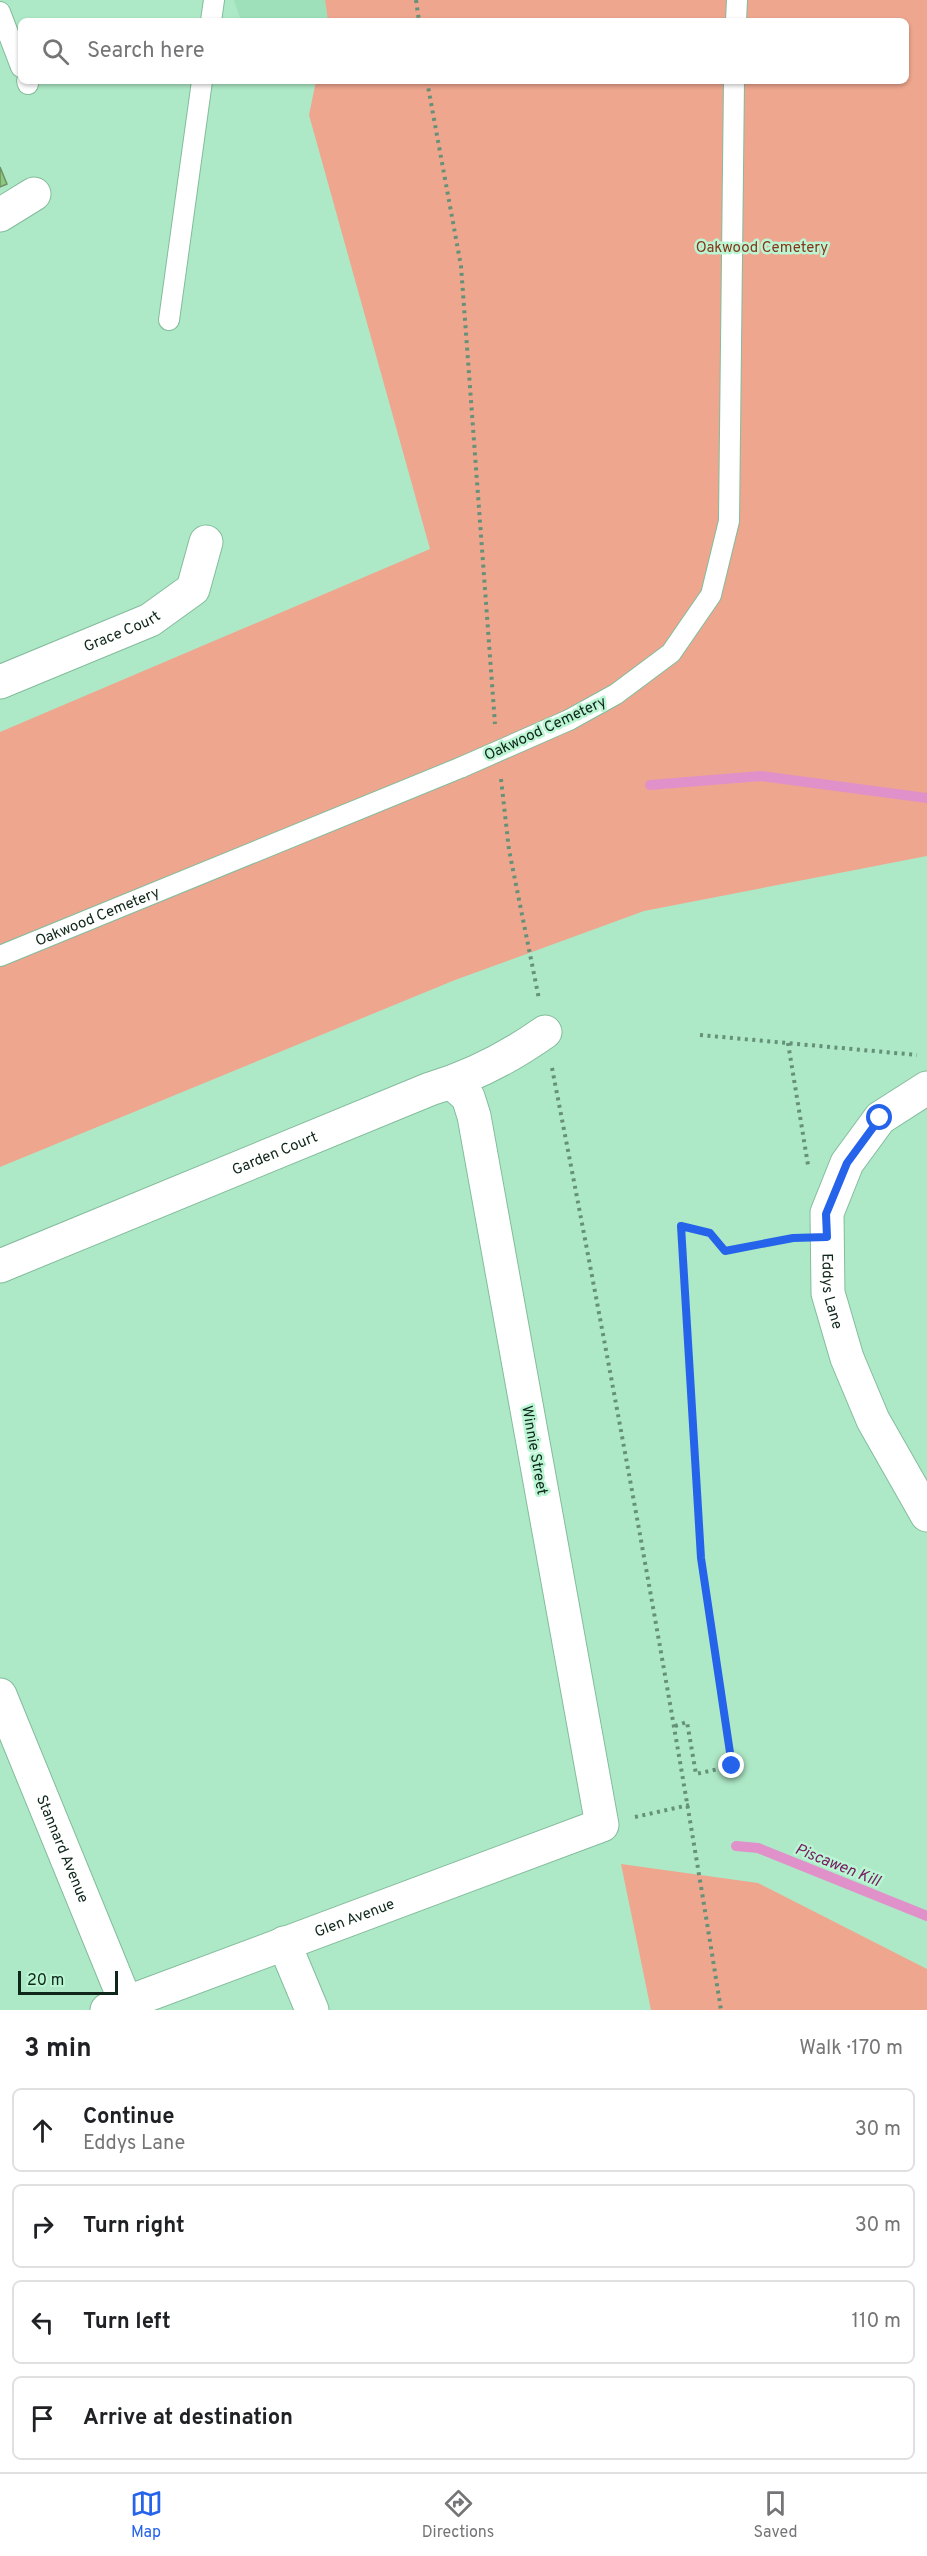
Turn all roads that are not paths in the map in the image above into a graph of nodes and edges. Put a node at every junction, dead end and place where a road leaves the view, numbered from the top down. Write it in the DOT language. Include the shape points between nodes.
graph roads {
  1 [pos="214,0"];
  2 [pos="737,0"];
  3 [pos="0,12"];
  4 [pos="211,18"];
  5 [pos="736,18"];
  6 [pos="18,59"];
  7 [pos="202,84"];
  8 [pos="735,84"];
  9 [pos="34,194"];
  10 [pos="0,215"];
  11 [pos="169,320"];
  12 [pos="206,542"];
  13 [pos="0,682"];
  14 [pos="0,956"];
  15 [pos="545,1032"];
  16 [pos="452,1083"];
  17 [pos="927,1088"];
  18 [pos="0,1266"];
  19 [pos="927,1515"];
  20 [pos="0,1695"];
  21 [pos="603,1825"];
  22 [pos="284,1943"];
  23 [pos="116,2006"];
  24 [pos="312,2010"];
  1 -- 4 [label="lane"];
  2 -- 5 [label="lane"];
  3 -- 6 [label="lane"];
  7 -- 11 [label="lane"];
  8 -- 14 [label="lane, Oakwood Cemetery, bridge" via="729,521 711,595 671,653 616,693 569,720"];
  9 -- 10 [label="street"];
  12 -- 13 [label="street, Grace Court" via="194,589 150,620"];
  15 -- 16 [label="street, Garden Court" via="524,1047"];
  16 -- 18 [label="street, Garden Court"];
  16 -- 21 [label="street, Winnie Street" via="468,1097 474,1116"];
  17 -- 19 [label="street, Eddys Lane" via="880,1118 847,1163 826,1214 828,1293 847,1358 873,1420"];
  20 -- 23 [label="street, Stannard Avenue"];
  21 -- 22 [label="street, Glen Avenue"];
  22 -- 23 [label="street, Glen Avenue"];
  22 -- 24 [label="street"];
}
